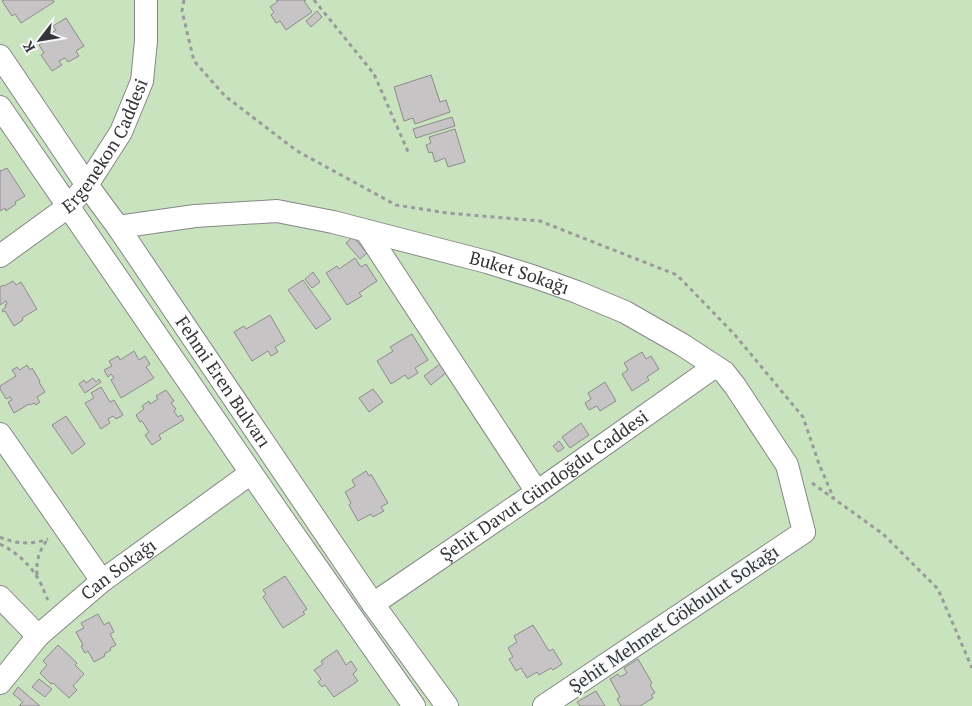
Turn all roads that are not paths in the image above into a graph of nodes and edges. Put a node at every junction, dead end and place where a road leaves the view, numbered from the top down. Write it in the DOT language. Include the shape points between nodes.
graph roads {
  1 [pos="146,0"];
  2 [pos="0,56"];
  3 [pos="0,107"];
  4 [pos="87,185"];
  5 [pos="68,206"];
  6 [pos="118,227"];
  7 [pos="366,231"];
  8 [pos="0,256"];
  9 [pos="714,367"];
  10 [pos="0,434"];
  11 [pos="251,474"];
  12 [pos="537,492"];
  13 [pos="804,532"];
  14 [pos="102,581"];
  15 [pos="0,596"];
  16 [pos="373,604"];
  17 [pos="38,636"];
  18 [pos="0,683"];
  19 [pos="414,706"];
  20 [pos="447,706"];
  21 [pos="544,706"];
  1 -- 4 [label="street, Ergenekon Caddesi" via="142,81 121,132"];
  2 -- 4 [label="street, Fehmi Eren Bulvarı"];
  3 -- 5 [label="street, Fehmi Eren Bulvarı"];
  4 -- 5 [label="street, Ergenekon Caddesi"];
  4 -- 6 [label="street, Fehmi Eren Bulvarı"];
  5 -- 8 [label="street, Ergenekon Caddesi"];
  5 -- 11 [label="street, Fehmi Eren Bulvarı"];
  6 -- 7 [label="street, Buket Sokağı" via="195,216 277,211"];
  6 -- 16 [label="street, Fehmi Eren Bulvarı"];
  7 -- 9 [label="street, Buket Sokağı" via="487,262 577,292 625,312"];
  7 -- 12 [label="street"];
  9 -- 12 [label="street, Şehit Davut Gündoğdu Caddesi"];
  9 -- 13 [label="street, Buket Sokağı" via="724,372 787,465"];
  10 -- 14 [label="street" via="56,534"];
  11 -- 14 [label="street, Can Sokağı"];
  11 -- 19 [label="street, Fehmi Eren Bulvarı"];
  12 -- 16 [label="street, Şehit Davut Gündoğdu Caddesi"];
  13 -- 21 [label="street, Şehit Mehmet Gökbulut Sokağı"];
  14 -- 17 [label="street, Can Sokağı"];
  15 -- 17 [label="street"];
  16 -- 20 [label="street, Fehmi Eren Bulvarı"];
  17 -- 18 [label="street, Can Sokağı"];
}
